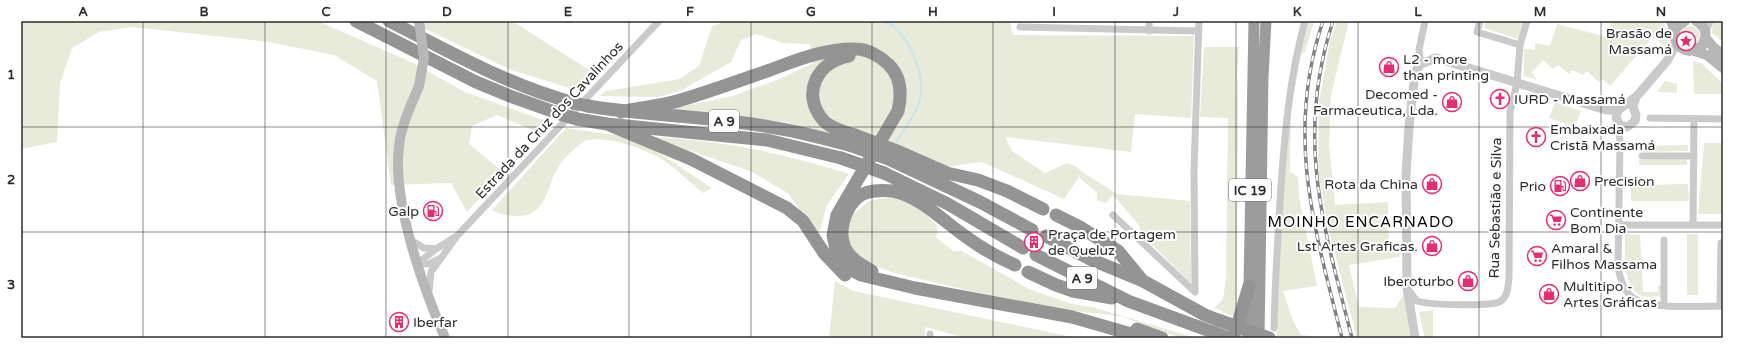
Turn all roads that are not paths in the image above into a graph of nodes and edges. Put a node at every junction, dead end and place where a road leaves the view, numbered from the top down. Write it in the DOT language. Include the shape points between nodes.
graph roads {
  1 [pos="356,21"];
  2 [pos="389,21"];
  3 [pos="419,21"];
  4 [pos="659,21"];
  5 [pos="1149,21"];
  6 [pos="1199,21"];
  7 [pos="1254,21"];
  8 [pos="1266,21"];
  9 [pos="1305,21"];
  10 [pos="1425,21"];
  11 [pos="1480,21"];
  12 [pos="1527,21"];
  13 [pos="1671,21"];
  14 [pos="1685,21"];
  15 [pos="1696,21"];
  16 [pos="1709,21"];
  17 [pos="1080,25"];
  18 [pos="1020,27"];
  19 [pos="1149,31"];
  20 [pos="1198,31"];
  21 [pos="1706,34"];
  22 [pos="1675,36"];
  23 [pos="1520,45"];
  24 [pos="1690,51"];
  25 [pos="1723,55"];
  26 [pos="1666,61"];
  27 [pos="1421,64"];
  28 [pos="1723,68"];
  29 [pos="1516,83"];
  30 [pos="1636,97"];
  31 [pos="621,112"];
  32 [pos="1635,112"];
  33 [pos="1617,114"];
  34 [pos="1650,118"];
  35 [pos="1694,119"];
  36 [pos="1723,119"];
  37 [pos="607,124"];
  38 [pos="1630,126"];
  39 [pos="852,140"];
  40 [pos="1620,142"];
  41 [pos="894,155"];
  42 [pos="1642,156"];
  43 [pos="1694,156"];
  44 [pos="1043,209"];
  45 [pos="1056,215"];
  46 [pos="1113,215"];
  47 [pos="1694,224"];
  48 [pos="1618,225"];
  49 [pos="1723,225"];
  50 [pos="1032,230"];
  51 [pos="457,236"];
  52 [pos="1046,236"];
  53 [pos="411,240"];
  54 [pos="1664,240"];
  55 [pos="1721,243"];
  56 [pos="1023,248"];
  57 [pos="436,249"];
  58 [pos="1036,255"];
  59 [pos="439,259"];
  60 [pos="418,263"];
  61 [pos="834,264"];
  62 [pos="1015,265"];
  63 [pos="1028,272"];
  64 [pos="1143,281"];
  65 [pos="1249,286"];
  66 [pos="1407,287"];
  67 [pos="956,294"];
  68 [pos="429,298"];
  69 [pos="1128,301"];
  70 [pos="1664,305"];
  71 [pos="1722,306"];
  72 [pos="1072,317"];
  73 [pos="1271,333"];
  74 [pos="445,338"];
  75 [pos="1121,338"];
  76 [pos="1145,338"];
  77 [pos="1162,338"];
  78 [pos="1229,338"];
  79 [pos="1233,338"];
  80 [pos="1248,338"];
  81 [pos="1259,338"];
  82 [pos="1415,338"];
  1 -- 37 [label="highway, A 9, bridge" via="476,82 510,96 563,115"];
  2 -- 31 [label="highway, A 9, bridge" via="515,84 574,103"];
  3 -- 53 [label="main road, bridge" via="424,58 419,86 401,135 398,161 402,204"];
  4 -- 51 [label="street, Estrada da Cruz dos Cavalinhos"];
  5 -- 19 [label="street"];
  6 -- 20 [label="street"];
  7 -- 65 [label="highway, IC 19"];
  8 -- 81 [label="highway, IC 19"];
  9 -- 73 [label="street" via="1296,52 1288,106"];
  10 -- 27 [label="street" via="1419,50"];
  11 -- 23 [label="street" via="1477,32"];
  12 -- 23 [label="street, Rua Sebastião e Silva"];
  13 -- 22 [label="main road"];
  14 -- 22 [label="main road" via="1677,27"];
  15 -- 21 [label="main road"];
  16 -- 21 [label="street"];
  17 -- 18 [label="street"];
  17 -- 19 [label="street"];
  19 -- 20 [label="street"];
  20 -- 46 [label="street" via="1194,170 1195,292"];
  21 -- 24 [label="main road" via="1702,46"];
  21 -- 25 [label="main road" via="1713,47"];
  22 -- 24 [label="main road" via="1682,49"];
  22 -- 26 [label="street" via="1673,50"];
  23 -- 29 [label="street, Rua Sebastião e Silva"];
  24 -- 26 [label="street" via="1678,53"];
  24 -- 28 [label="main road" via="1706,55"];
  26 -- 30 [label="street"];
  27 -- 29 [label="street" via="1436,58"];
  27 -- 66 [label="street" via="1415,72 1407,156"];
  29 -- 33 [label="street"];
  29 -- 66 [label="street, Rua Sebastião e Silva" via="1510,112 1507,293 1503,300 1495,304 1426,303 1413,298"];
  30 -- 32 [label="street" via="1632,107"];
  30 -- 33 [label="street"];
  31 -- 39 [label="highway, A 9" via="769,126"];
  31 -- 67 [label="highway" via="680,101 786,64 837,50 857,48 882,58 893,68 902,96 894,118 837,215 833,235 836,250 848,268 861,275 915,288"];
  32 -- 33 [label="street" via="1630,107"];
  32 -- 38 [label="street" via="1635,121"];
  33 -- 38 [label="street" via="1624,127"];
  33 -- 40 [label="street"];
  34 -- 35 [label="street"];
  35 -- 36 [label="street"];
  35 -- 43 [label="street"];
  37 -- 56 [label="highway, A 9, bridge" via="767,140 842,158 884,173 948,204"];
  37 -- 61 [label="highway" via="691,159 787,208 803,220"];
  38 -- 40 [label="street"];
  39 -- 41 [label="highway, A 9, bridge"];
  39 -- 61 [label="highway" via="824,121 816,108 813,91 818,75 826,64 838,58 865,57 876,62 887,72 894,97 882,129 827,223 826,236"];
  40 -- 48 [label="street"];
  41 -- 44 [label="highway" via="947,173 978,180"];
  41 -- 50 [label="highway, A 9"];
  42 -- 43 [label="street"];
  43 -- 47 [label="street"];
  45 -- 64 [label="highway" via="1118,251"];
  47 -- 48 [label="street"];
  47 -- 49 [label="street"];
  48 -- 70 [label="street" via="1618,267 1622,284 1632,298 1649,305"];
  51 -- 57 [label="street, Estrada da Cruz dos Cavalinhos"];
  51 -- 59 [label="street, Estrada da Cruz dos Cavalinhos"];
  52 -- 64 [label="highway, A 9" via="1090,259"];
  53 -- 57 [label="street" via="424,248"];
  53 -- 60 [label="main road"];
  54 -- 70 [label="street"];
  55 -- 71 [label="street"];
  57 -- 60 [label="street, Estrada da Cruz dos Cavalinhos"];
  58 -- 69 [label="highway, A 9"];
  59 -- 60 [label="street" via="429,264"];
  59 -- 68 [label="street, Estrada da Cruz dos Cavalinhos" via="430,278"];
  60 -- 68 [label="main road"];
  61 -- 75 [label="highway" via="852,280 873,287"];
  62 -- 67 [label="highway" via="987,252 911,197 894,191 875,191 859,196 846,212 842,232 846,249 858,264 875,272"];
  63 -- 69 [label="highway" via="1073,291"];
  64 -- 73 [label="highway, A 9, bridge" via="1206,315"];
  65 -- 79 [label="highway"];
  65 -- 80 [label="highway, IC 19"];
  66 -- 82 [label="street"];
  67 -- 72 [label="highway"];
  68 -- 74 [label="main road"];
  69 -- 78 [label="highway, A 9"];
  70 -- 71 [label="street"];
  72 -- 76 [label="highway"];
  72 -- 77 [label="highway" via="1102,320 1136,328"];
}
